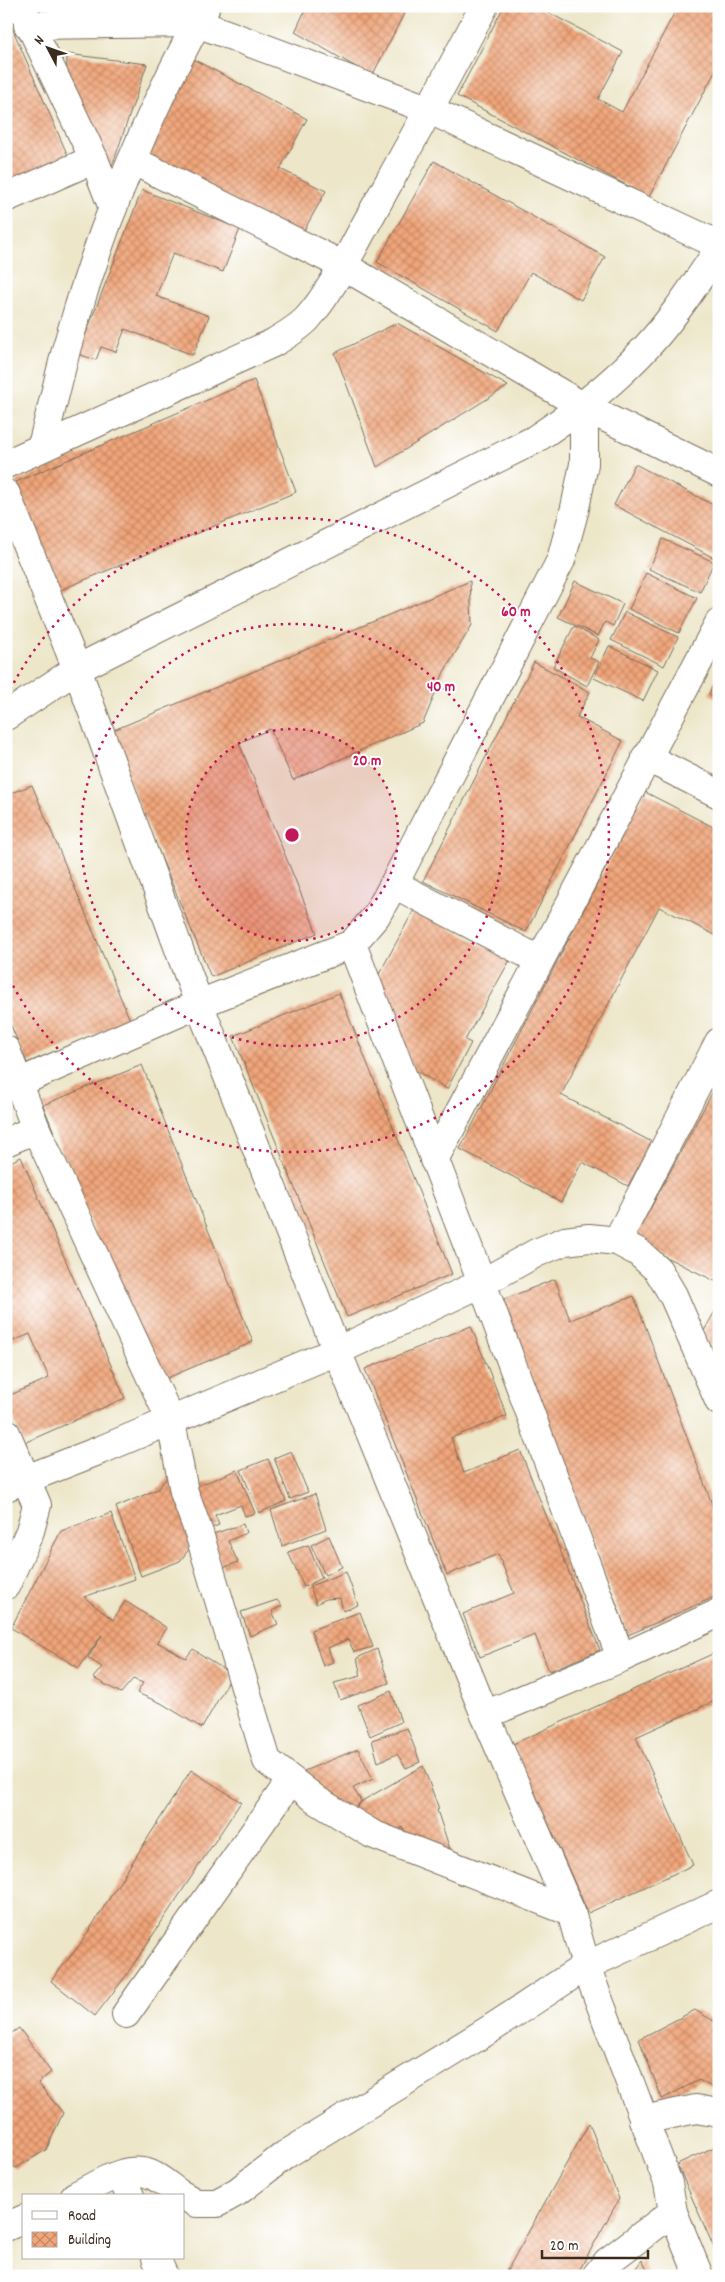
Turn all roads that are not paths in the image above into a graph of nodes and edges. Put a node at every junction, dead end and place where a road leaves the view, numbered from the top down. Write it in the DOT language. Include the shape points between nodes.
graph roads {
  1 [pos="484,6"];
  2 [pos="202,15"];
  3 [pos="24,16"];
  4 [pos="430,110"];
  5 [pos="94,159"];
  6 [pos="132,160"];
  7 [pos="6,198"];
  8 [pos="113,208"];
  9 [pos="719,245"];
  10 [pos="719,249"];
  11 [pos="342,266"];
  12 [pos="584,407"];
  13 [pos="42,446"];
  14 [pos="6,464"];
  15 [pos="719,474"];
  16 [pos="6,494"];
  17 [pos="719,623"];
  18 [pos="78,670"];
  19 [pos="6,716"];
  20 [pos="646,757"];
  21 [pos="719,794"];
  22 [pos="394,884"];
  23 [pos="352,944"];
  24 [pos="540,960"];
  25 [pos="199,1004"];
  26 [pos="718,1047"];
  27 [pos="6,1050"];
  28 [pos="18,1083"];
  29 [pos="36,1129"];
  30 [pos="6,1142"];
  31 [pos="434,1160"];
  32 [pos="617,1241"];
  33 [pos="482,1283"];
  34 [pos="337,1350"];
  35 [pos="719,1401"];
  36 [pos="171,1421"];
  37 [pos="6,1433"];
  38 [pos="16,1484"];
  39 [pos="6,1585"];
  40 [pos="719,1613"];
  41 [pos="621,1658"];
  42 [pos="486,1715"];
  43 [pos="291,1780"];
  44 [pos="719,1904"];
  45 [pos="571,1912"];
  46 [pos="586,1966"];
  47 [pos="126,2014"];
  48 [pos="719,2113"];
  49 [pos="643,2120"];
  50 [pos="125,2185"];
  51 [pos="84,2194"];
  52 [pos="180,2194"];
  53 [pos="185,2197"];
  54 [pos="673,2212"];
  55 [pos="22,2220"];
  56 [pos="6,2227"];
  57 [pos="157,2260"];
  58 [pos="164,2276"];
  59 [pos="596,2276"];
  60 [pos="699,2276"];
  1 -- 4 [label="street"];
  2 -- 3 [label="street"];
  2 -- 4 [label="street"];
  2 -- 6 [label="street"];
  3 -- 5 [label="street"];
  4 -- 9 [label="street"];
  4 -- 11 [label="street"];
  5 -- 7 [label="street"];
  5 -- 8 [label="street"];
  6 -- 8 [label="street"];
  6 -- 11 [label="street"];
  8 -- 13 [label="street" via="66,350"];
  10 -- 12 [label="street" via="639,355"];
  11 -- 12 [label="street"];
  11 -- 13 [label="street" via="323,300 290,333"];
  12 -- 15 [label="street"];
  12 -- 18 [label="street" via="534,440"];
  12 -- 22 [label="street" via="584,464 561,560"];
  13 -- 14 [label="street"];
  16 -- 18 [label="street"];
  17 -- 20 [label="street"];
  18 -- 19 [label="street"];
  18 -- 25 [label="street"];
  20 -- 21 [label="street"];
  20 -- 24 [label="street"];
  22 -- 23 [label="street" via="376,916"];
  22 -- 24 [label="street"];
  23 -- 25 [label="street"];
  23 -- 31 [label="street"];
  24 -- 31 [label="street"];
  25 -- 28 [label="street"];
  25 -- 34 [label="street"];
  26 -- 32 [label="street"];
  27 -- 28 [label="street"];
  28 -- 29 [label="street"];
  29 -- 30 [label="street"];
  29 -- 36 [label="street"];
  31 -- 33 [label="street"];
  32 -- 33 [label="street" via="589,1238 565,1241"];
  32 -- 35 [label="street" via="638,1252 658,1270 674,1295"];
  33 -- 34 [label="street"];
  33 -- 41 [label="street"];
  34 -- 36 [label="street"];
  34 -- 42 [label="street"];
  36 -- 38 [label="street"];
  36 -- 43 [label="street" via="184,1492 267,1761"];
  37 -- 38 [label="street"];
  38 -- 39 [label="street" via="36,1505 30,1531"];
  40 -- 41 [label="street"];
  41 -- 42 [label="street"];
  42 -- 45 [label="street"];
  43 -- 45 [label="street" via="372,1834"];
  43 -- 47 [label="street"];
  44 -- 46 [label="street"];
  45 -- 46 [label="street"];
  46 -- 49 [label="street"];
  46 -- 53 [label="street" via="492,2028 285,2155 218,2203 196,2203"];
  48 -- 49 [label="street" via="696,2109"];
  49 -- 54 [label="street" via="668,2183"];
  50 -- 51 [label="street"];
  50 -- 52 [label="street" via="136,2171 154,2175"];
  54 -- 59 [label="street" via="607,2262"];
  54 -- 60 [label="street"];
  55 -- 56 [label="street"];
  57 -- 58 [label="street"];
}
